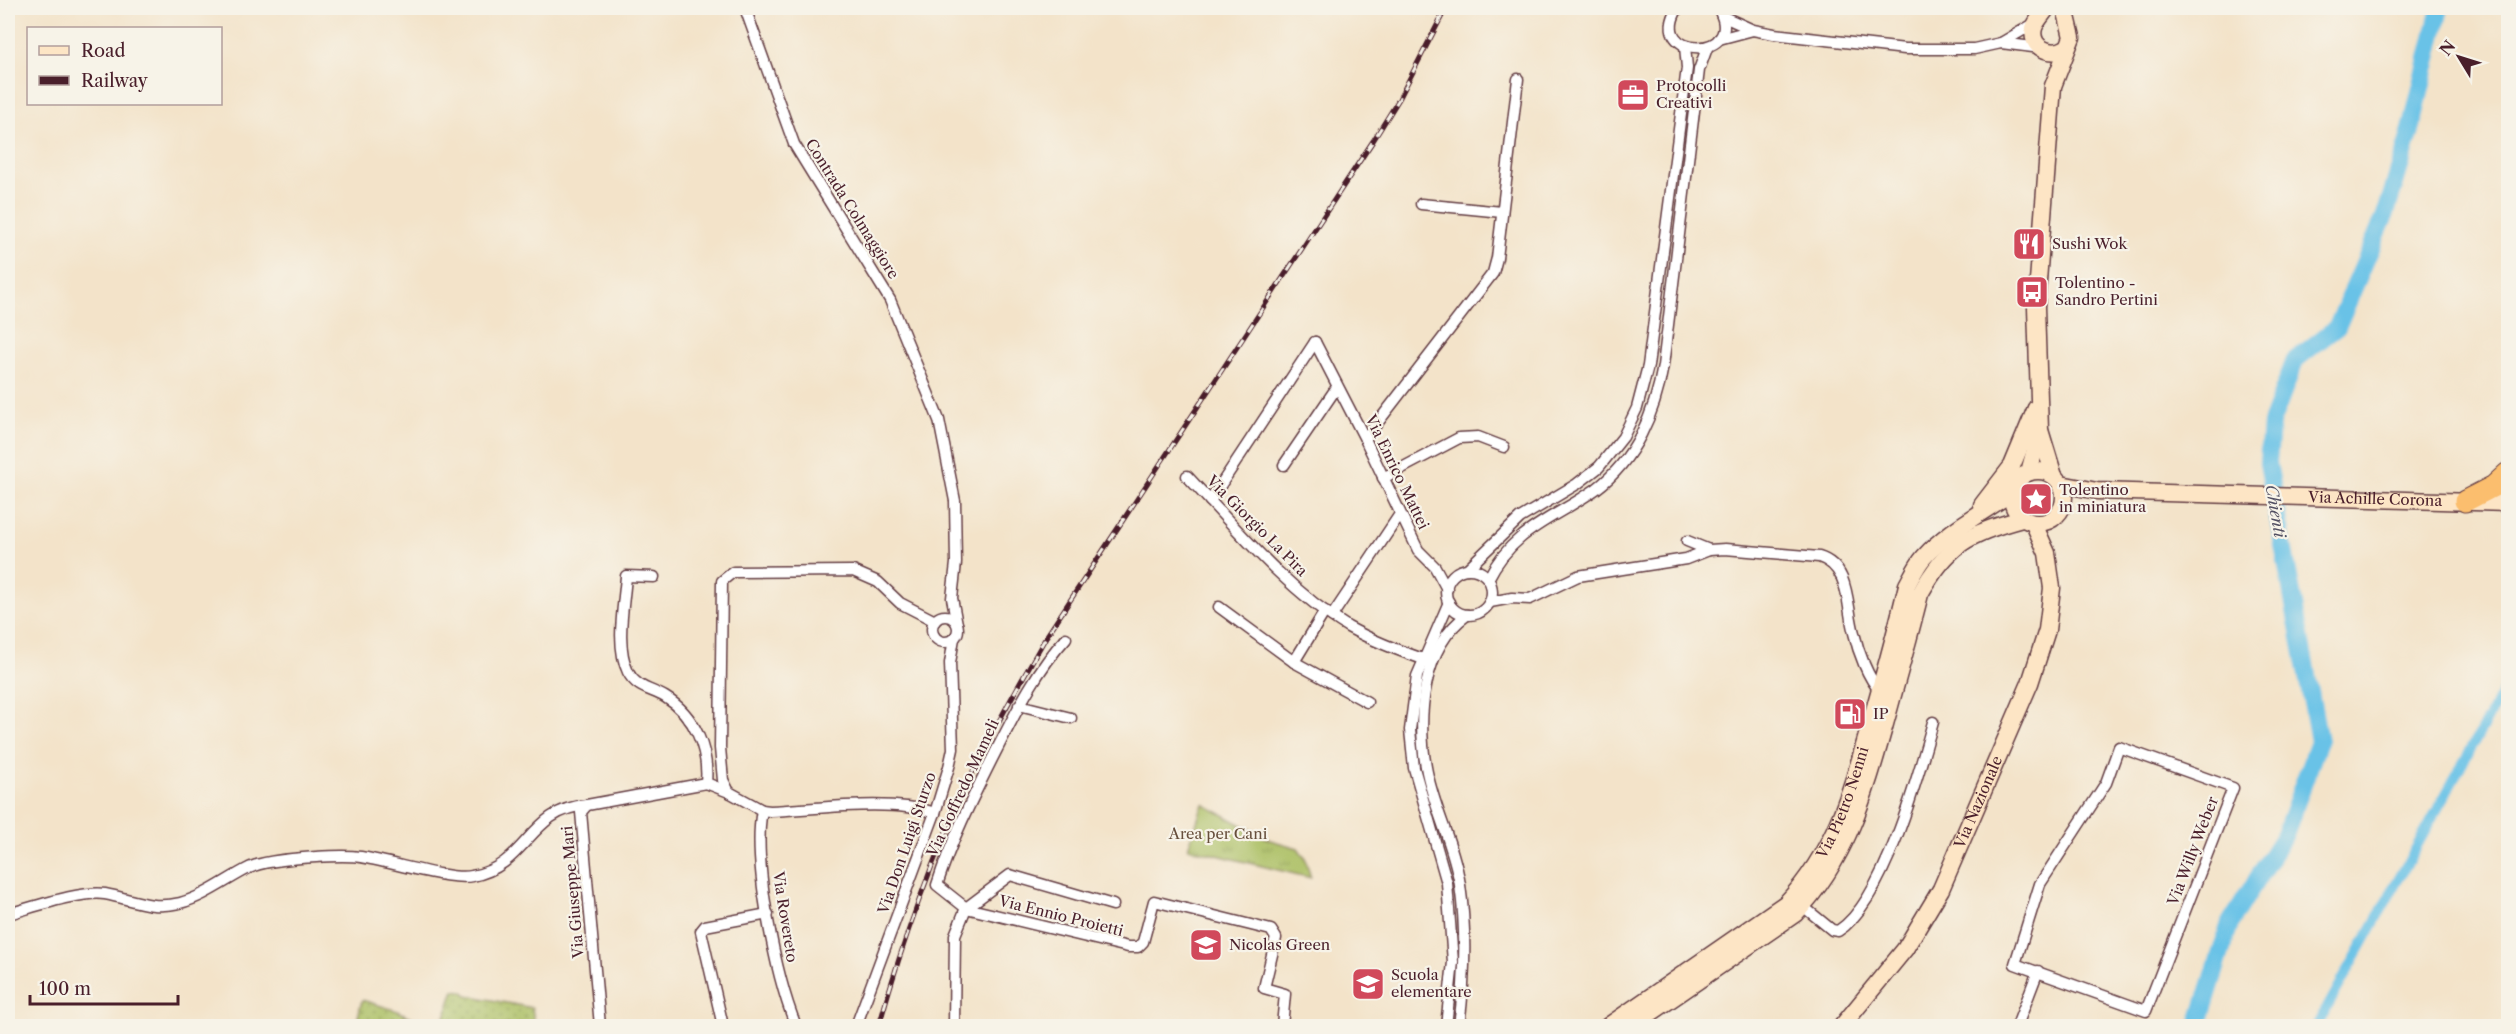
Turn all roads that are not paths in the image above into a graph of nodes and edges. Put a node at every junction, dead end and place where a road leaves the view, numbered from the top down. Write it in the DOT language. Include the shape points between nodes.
graph roads {
  1 [pos="745,8"];
  2 [pos="1678,8"];
  3 [pos="1720,12"];
  4 [pos="2066,14"];
  5 [pos="2042,16"];
  6 [pos="1753,30"];
  7 [pos="1719,39"];
  8 [pos="2001,43"];
  9 [pos="1685,46"];
  10 [pos="1707,48"];
  11 [pos="2066,48"];
  12 [pos="2043,49"];
  13 [pos="1518,79"];
  14 [pos="2054,86"];
  15 [pos="1421,204"];
  16 [pos="1502,212"];
  17 [pos="1337,387"];
  18 [pos="2039,399"];
  19 [pos="940,424"];
  20 [pos="2040,430"];
  21 [pos="1365,439"];
  22 [pos="1504,447"];
  23 [pos="1284,465"];
  24 [pos="2029,472"];
  25 [pos="2508,472"];
  26 [pos="1187,476"];
  27 [pos="1383,478"];
  28 [pos="2057,480"];
  29 [pos="2097,491"];
  30 [pos="2012,492"];
  31 [pos="1210,501"];
  32 [pos="2465,501"];
  33 [pos="2508,503"];
  34 [pos="2058,512"];
  35 [pos="1400,514"];
  36 [pos="2028,521"];
  37 [pos="1960,527"];
  38 [pos="1687,541"];
  39 [pos="1709,550"];
  40 [pos="2047,553"];
  41 [pos="1435,567"];
  42 [pos="1464,570"];
  43 [pos="654,577"];
  44 [pos="1489,581"];
  45 [pos="1447,589"];
  46 [pos="952,598"];
  47 [pos="1512,598"];
  48 [pos="1449,602"];
  49 [pos="1490,602"];
  50 [pos="1219,606"];
  51 [pos="1329,614"];
  52 [pos="1467,615"];
  53 [pos="937,619"];
  54 [pos="957,624"];
  55 [pos="1904,630"];
  56 [pos="954,638"];
  57 [pos="1066,638"];
  58 [pos="942,641"];
  59 [pos="1427,661"];
  60 [pos="1294,662"];
  61 [pos="950,663"];
  62 [pos="1886,693"];
  63 [pos="1367,702"];
  64 [pos="1019,705"];
  65 [pos="1071,718"];
  66 [pos="1933,722"];
  67 [pos="700,735"];
  68 [pos="720,748"];
  69 [pos="703,750"];
  70 [pos="706,783"];
  71 [pos="729,792"];
  72 [pos="587,805"];
  73 [pos="762,810"];
  74 [pos="935,813"];
  75 [pos="1798,901"];
  76 [pos="1113,905"];
  77 [pos="966,908"];
  78 [pos="8,914"];
  79 [pos="768,914"];
  80 [pos="2038,971"];
  81 [pos="1449,1000"];
  82 [pos="1462,1001"];
  83 [pos="600,1026"];
  84 [pos="723,1026"];
  85 [pos="796,1026"];
  86 [pos="856,1026"];
  87 [pos="954,1026"];
  88 [pos="1282,1026"];
  89 [pos="1446,1026"];
  90 [pos="1459,1026"];
  91 [pos="1608,1026"];
  92 [pos="1632,1026"];
  93 [pos="1842,1026"];
  94 [pos="2017,1026"];
  1 -- 19 [label="street, Contrada Colmaggiore" via="794,144 890,300"];
  2 -- 9 [label="street" via="1673,27"];
  3 -- 6 [label="street"];
  3 -- 7 [label="street"];
  4 -- 5 [label="main road"];
  4 -- 11 [label="main road" via="2073,31"];
  5 -- 8 [label="street"];
  5 -- 12 [label="main road" via="2035,39"];
  6 -- 7 [label="street"];
  6 -- 8 [label="street" via="1905,49 1974,49"];
  7 -- 10 [label="street"];
  8 -- 12 [label="street"];
  9 -- 10 [label="street"];
  9 -- 42 [label="street" via="1687,68 1651,348 1637,408 1623,437 1599,467 1520,518"];
  10 -- 44 [label="street" via="1699,70 1663,366 1652,410 1635,446 1608,478 1533,526 1501,558"];
  11 -- 12 [label="main road" via="2055,52"];
  11 -- 14 [label="main road"];
  12 -- 14 [label="main road"];
  13 -- 16 [label="street"];
  14 -- 18 [label="main road" via="2036,307"];
  15 -- 16 [label="street"];
  16 -- 21 [label="street" via="1493,273"];
  17 -- 21 [label="street, Via Enrico Mattei"];
  17 -- 23 [label="street"];
  17 -- 31 [label="street, Via Enrico Mattei" via="1315,342"];
  18 -- 20 [label="main road"];
  18 -- 37 [label="main road" via="2012,466"];
  19 -- 46 [label="street, Via Don Luigi Sturzo" via="955,501"];
  20 -- 24 [label="main road"];
  20 -- 28 [label="main road"];
  21 -- 27 [label="street, Via Enrico Mattei"];
  22 -- 27 [label="street" via="1478,437 1459,438"];
  24 -- 28 [label="main road" via="2038,471"];
  24 -- 30 [label="main road" via="2018,480"];
  25 -- 32 [label="highway" via="2494,486"];
  26 -- 31 [label="street, Via Giorgio La Pira"];
  27 -- 35 [label="street, Via Enrico Mattei"];
  28 -- 29 [label="main road, Via Achille Corona"];
  28 -- 34 [label="main road" via="2064,491"];
  29 -- 32 [label="main road, Via Achille Corona"];
  29 -- 34 [label="main road, Via Achille Corona"];
  30 -- 36 [label="main road" via="2013,507"];
  30 -- 37 [label="main road, Via Pietro Nenni"];
  31 -- 51 [label="street, Via Giorgio La Pira" via="1283,577"];
  32 -- 33 [label="main road, Via Achille Corona"];
  34 -- 36 [label="main road"];
  34 -- 40 [label="main road, Via Nazionale"];
  35 -- 41 [label="street, Via Enrico Mattei" via="1419,550"];
  35 -- 51 [label="street"];
  36 -- 40 [label="main road, Via Nazionale"];
  36 -- 55 [label="main road, Via Pietro Nenni" via="1985,528 1958,544 1935,566"];
  37 -- 55 [label="main road, Via Pietro Nenni" via="1923,558 1907,585"];
  38 -- 39 [label="street"];
  39 -- 47 [label="street" via="1686,560 1578,576 1530,600"];
  39 -- 62 [label="street" via="1770,552 1829,560 1837,567 1846,590 1854,633"];
  40 -- 93 [label="main road, Via Nazionale" via="2052,588 2047,630 2030,683 1941,889 1905,949"];
  41 -- 42 [label="street"];
  41 -- 45 [label="street, Via Enrico Mattei"];
  42 -- 44 [label="street" via="1481,572"];
  42 -- 45 [label="street" via="1450,580"];
  43 -- 67 [label="street" via="626,576 622,643 626,664 634,682 674,703"];
  44 -- 47 [label="street"];
  44 -- 49 [label="street"];
  45 -- 48 [label="street"];
  46 -- 53 [label="street, Via Don Luigi Sturzo"];
  46 -- 54 [label="street, Via Don Luigi Sturzo"];
  47 -- 49 [label="street"];
  48 -- 52 [label="street" via="1454,610"];
  48 -- 59 [label="street"];
  49 -- 52 [label="street" via="1481,612"];
  50 -- 60 [label="street"];
  51 -- 59 [label="street, Via Giorgio La Pira" via="1369,637"];
  51 -- 60 [label="street"];
  52 -- 59 [label="street"];
  53 -- 54 [label="street" via="948,616"];
  53 -- 58 [label="street, Via Don Luigi Sturzo" via="933,633"];
  53 -- 68 [label="street" via="900,603 878,582 853,571 733,572 722,581"];
  54 -- 56 [label="street, Via Don Luigi Sturzo"];
  55 -- 62 [label="main road, Via Pietro Nenni"];
  56 -- 58 [label="street"];
  56 -- 61 [label="street, Via Don Luigi Sturzo"];
  57 -- 64 [label="street, Via Goffredo Mameli" via="1047,659"];
  58 -- 61 [label="street, Via Don Luigi Sturzo"];
  59 -- 81 [label="street" via="1411,706 1410,730 1414,768 1448,883 1453,940"];
  59 -- 82 [label="street" via="1422,730 1426,768 1460,883 1465,928"];
  60 -- 63 [label="street"];
  61 -- 74 [label="street, Via Don Luigi Sturzo" via="953,749"];
  62 -- 75 [label="main road, Via Pietro Nenni" via="1863,800 1843,849"];
  64 -- 65 [label="street"];
  64 -- 77 [label="street, Via Goffredo Mameli" via="956,832 937,885"];
  66 -- 75 [label="street" via="1901,827 1881,872 1846,926 1832,930"];
  67 -- 68 [label="street"];
  67 -- 69 [label="street"];
  68 -- 69 [label="street" via="712,754"];
  68 -- 71 [label="street" via="723,780"];
  69 -- 70 [label="street"];
  70 -- 71 [label="street"];
  70 -- 72 [label="street"];
  71 -- 73 [label="street"];
  72 -- 78 [label="street" via="568,806 533,832 509,861 490,872 469,877 359,856 314,857 251,867 181,903 129,902 103,894"];
  72 -- 83 [label="street, Via Giuseppe Mari" via="581,812"];
  73 -- 74 [label="street" via="865,806"];
  73 -- 79 [label="street, Via Rovereto" via="761,861"];
  74 -- 86 [label="street, Via Don Luigi Sturzo"];
  75 -- 91 [label="main road, Via Pietro Nenni"];
  75 -- 92 [label="main road, Via Pietro Nenni"];
  76 -- 77 [label="street" via="1010,875"];
  77 -- 87 [label="street" via="955,935"];
  77 -- 88 [label="street, Via Ennio Proietti" via="1128,947 1138,947 1143,942 1154,902 1273,931 1276,938 1264,988 1285,994"];
  79 -- 84 [label="street" via="705,926 701,931"];
  79 -- 85 [label="street, Via Rovereto" via="780,982"];
  80 -- 80 [label="street, Via Willy Weber" via="2146,1011 2234,788 2119,747 2106,783 2040,884 2015,964"];
  80 -- 94 [label="street"];
  81 -- 82 [label="street"];
  81 -- 89 [label="street"];
  82 -- 90 [label="street"];
}
